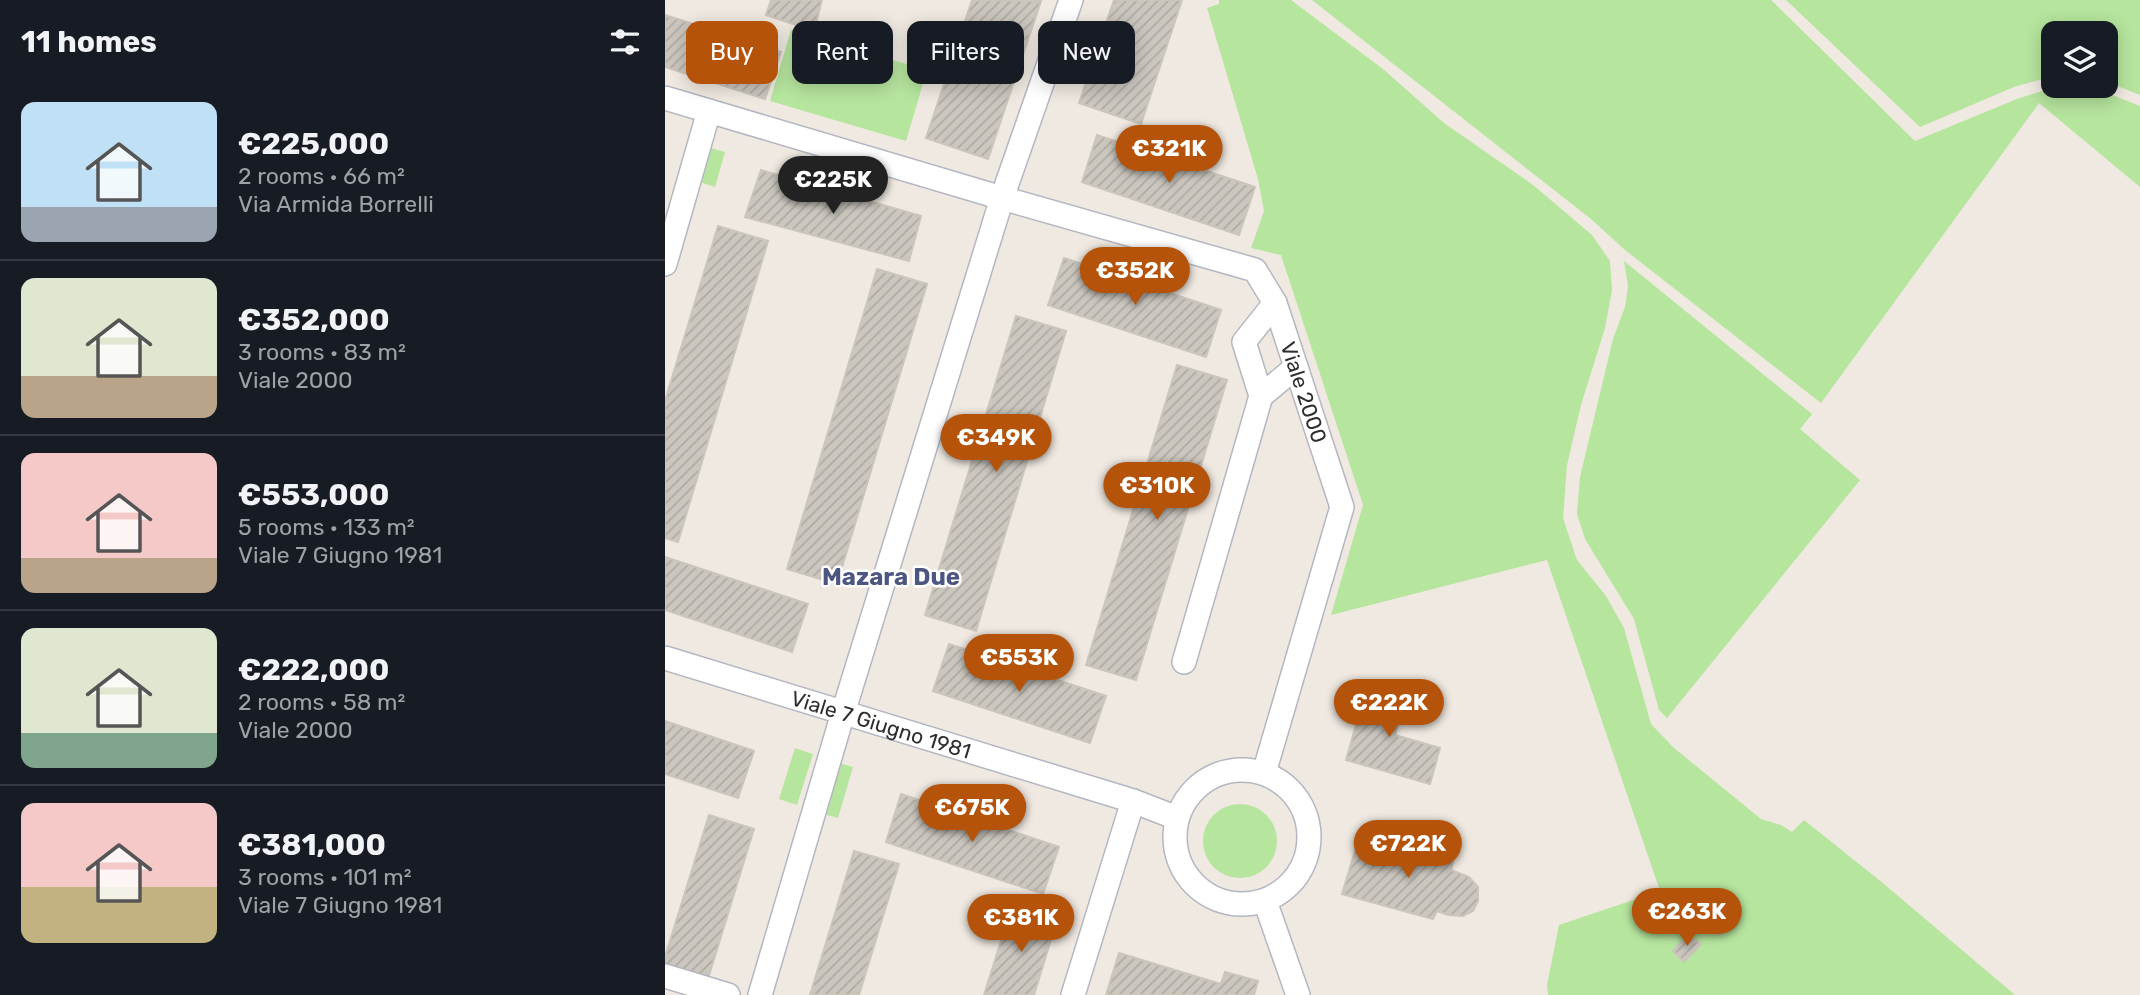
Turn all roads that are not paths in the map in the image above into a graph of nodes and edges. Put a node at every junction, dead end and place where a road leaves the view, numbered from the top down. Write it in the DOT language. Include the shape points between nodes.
graph roads {
  1 [pos="1071,0"];
  2 [pos="665,98"];
  3 [pos="709,111"];
  4 [pos="1002,198"];
  5 [pos="665,264"];
  6 [pos="1275,303"];
  7 [pos="1296,366"];
  8 [pos="1261,396"];
  9 [pos="665,658"];
  10 [pos="1184,662"];
  11 [pos="843,713"];
  12 [pos="1264,773"];
  13 [pos="1133,801"];
  14 [pos="1177,818"];
  15 [pos="1265,901"];
  16 [pos="665,976"];
  17 [pos="728,995"];
  18 [pos="760,995"];
  19 [pos="1073,995"];
  20 [pos="1297,995"];
  1 -- 4 [label="street"];
  2 -- 3 [label="street, Viale 2000"];
  3 -- 4 [label="street, Viale 2000"];
  3 -- 5 [label="street"];
  4 -- 6 [label="street, Viale 2000" via="1255,270"];
  4 -- 11 [label="street"];
  6 -- 7 [label="street, Viale 2000"];
  6 -- 8 [label="street" via="1244,342"];
  7 -- 8 [label="street"];
  7 -- 12 [label="street, Viale 2000" via="1342,507"];
  8 -- 10 [label="street"];
  9 -- 11 [label="street, Viale 7 Giugno 1981"];
  11 -- 13 [label="street, Viale 7 Giugno 1981"];
  11 -- 18 [label="street"];
  12 -- 14 [label="street" via="1238,770 1212,776 1186,799"];
  12 -- 15 [label="street" via="1291,790 1303,806 1310,844 1296,878"];
  13 -- 14 [label="street, Viale 7 Giugno 1981"];
  13 -- 19 [label="street"];
  14 -- 15 [label="street" via="1176,853 1191,881 1217,900 1233,904"];
  15 -- 20 [label="street"];
  16 -- 17 [label="street"];
}
